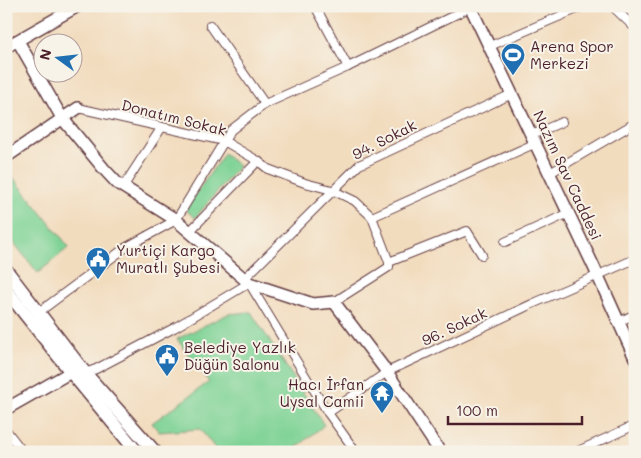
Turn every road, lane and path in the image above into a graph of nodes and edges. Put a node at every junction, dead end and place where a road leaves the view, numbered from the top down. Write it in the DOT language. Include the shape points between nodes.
graph roads {
  1 [pos="78,6"];
  2 [pos="315,6"];
  3 [pos="584,6"];
  4 [pos="612,6"];
  5 [pos="471,7"];
  6 [pos="572,8"];
  7 [pos="210,25"];
  8 [pos="635,28"];
  9 [pos="18,41"];
  10 [pos="490,46"];
  11 [pos="6,47"];
  12 [pos="348,67"];
  13 [pos="512,94"];
  14 [pos="265,104"];
  15 [pos="78,108"];
  16 [pos="62,118"];
  17 [pos="562,122"];
  18 [pos="635,123"];
  19 [pos="162,127"];
  20 [pos="534,139"];
  21 [pos="224,141"];
  22 [pos="6,157"];
  23 [pos="258,161"];
  24 [pos="550,173"];
  25 [pos="124,187"];
  26 [pos="332,190"];
  27 [pos="569,213"];
  28 [pos="372,218"];
  29 [pos="176,220"];
  30 [pos="190,230"];
  31 [pos="505,242"];
  32 [pos="482,255"];
  33 [pos="635,259"];
  34 [pos="389,265"];
  35 [pos="6,270"];
  36 [pos="598,274"];
  37 [pos="247,281"];
  38 [pos="6,290"];
  39 [pos="334,302"];
  40 [pos="39,312"];
  41 [pos="635,314"];
  42 [pos="619,322"];
  43 [pos="635,358"];
  44 [pos="71,372"];
  45 [pos="387,372"];
  46 [pos="85,373"];
  47 [pos="6,409"];
  48 [pos="328,414"];
  49 [pos="635,425"];
  50 [pos="6,430"];
  51 [pos="150,450"];
  52 [pos="23,452"];
  53 [pos="137,452"];
  54 [pos="356,452"];
  55 [pos="440,452"];
  56 [pos="576,452"];
  1 -- 9 [label="street"];
  2 -- 12 [label="street"];
  3 -- 6 [label="street"];
  4 -- 8 [label="street"];
  5 -- 10 [label="street, Nazım Sav Caddesi"];
  5 -- 12 [label="street"];
  6 -- 10 [label="street"];
  7 -- 14 [label="street"];
  9 -- 11 [label="street"];
  9 -- 16 [label="street"];
  10 -- 13 [label="street, Nazım Sav Caddesi"];
  12 -- 14 [label="street"];
  13 -- 20 [label="street, Nazım Sav Caddesi"];
  13 -- 26 [label="street, 94. Sokak" via="359,165"];
  14 -- 21 [label="street" via="231,130"];
  15 -- 16 [label="street"];
  15 -- 19 [label="street, Donatım Sokak"];
  16 -- 22 [label="street"];
  16 -- 25 [label="street" via="104,169"];
  17 -- 20 [label="street"];
  18 -- 24 [label="street"];
  19 -- 21 [label="street, Donatım Sokak"];
  19 -- 25 [label="street"];
  20 -- 24 [label="street, Nazım Sav Caddesi"];
  20 -- 28 [label="street"];
  21 -- 23 [label="street, Donatım Sokak"];
  21 -- 29 [label="street"];
  23 -- 26 [label="street, Donatım Sokak" via="268,170"];
  23 -- 30 [label="street"];
  24 -- 27 [label="street, Nazım Sav Caddesi"];
  25 -- 29 [label="street"];
  26 -- 28 [label="street, Donatım Sokak" via="355,201"];
  26 -- 37 [label="street, 94. Sokak"];
  27 -- 31 [label="street"];
  27 -- 36 [label="street, Nazım Sav Caddesi"];
  28 -- 34 [label="street, Donatım Sokak"];
  29 -- 30 [label="street"];
  29 -- 40 [label="street" via="125,248"];
  30 -- 37 [label="street"];
  32 -- 34 [label="street" via="467,231"];
  33 -- 36 [label="street, 96. Sokak"];
  34 -- 39 [label="street"];
  35 -- 40 [label="main road"];
  36 -- 42 [label="street, Nazım Sav Caddesi"];
  36 -- 45 [label="street, 96. Sokak"];
  37 -- 39 [label="street" via="313,304"];
  37 -- 46 [label="street, 94. Sokak" via="174,328"];
  37 -- 48 [label="street"];
  38 -- 44 [label="main road"];
  39 -- 45 [label="street"];
  40 -- 46 [label="main road"];
  41 -- 42 [label="street"];
  42 -- 43 [label="street, Nazım Sav Caddesi"];
  44 -- 46 [label="main road"];
  44 -- 47 [label="street"];
  44 -- 53 [label="main road"];
  45 -- 48 [label="street, 96. Sokak"];
  45 -- 55 [label="street"];
  46 -- 51 [label="main road"];
  48 -- 54 [label="street"];
  49 -- 56 [label="street"];
  50 -- 52 [label="street"];
}
